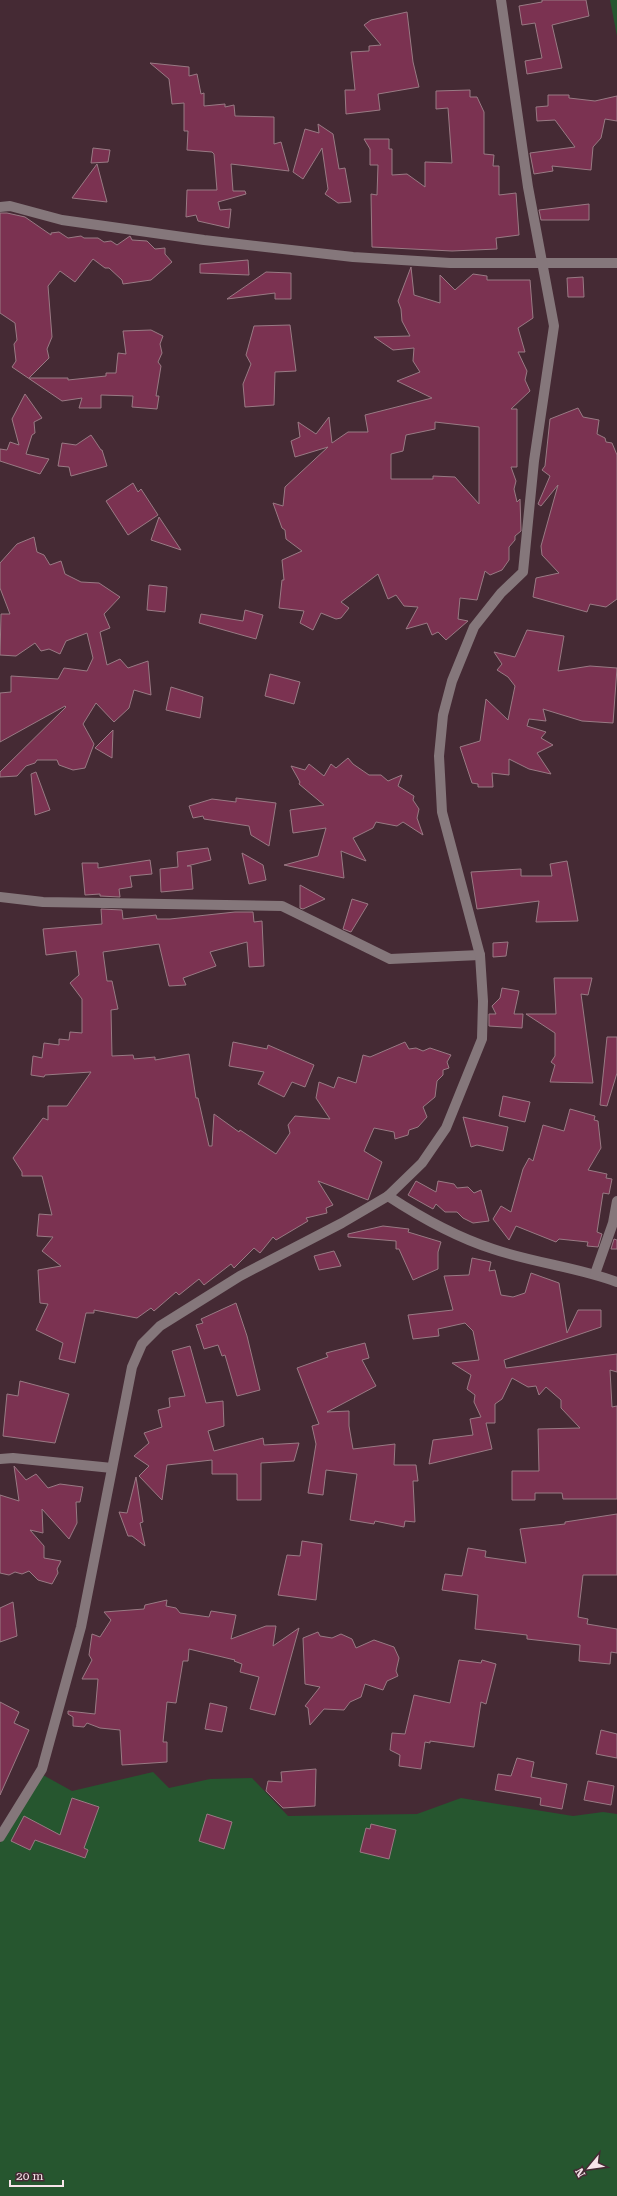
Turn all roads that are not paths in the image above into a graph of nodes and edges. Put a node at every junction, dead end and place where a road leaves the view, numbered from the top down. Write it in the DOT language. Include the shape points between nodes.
graph roads {
  1 [pos="501,0"];
  2 [pos="0,207"];
  3 [pos="542,263"];
  4 [pos="617,263"];
  5 [pos="0,897"];
  6 [pos="480,955"];
  7 [pos="388,1196"];
  8 [pos="617,1201"];
  9 [pos="595,1274"];
  10 [pos="617,1282"];
  11 [pos="0,1459"];
  12 [pos="112,1468"];
  13 [pos="0,1837"];
  1 -- 3 [label="street" via="528,187"];
  2 -- 3 [label="street" via="10,206 62,220 257,248 450,263"];
  3 -- 4 [label="street"];
  3 -- 6 [label="street" via="554,326 534,461 523,572 501,593 474,627 452,681 443,715 440,749 442,812"];
  5 -- 6 [label="street" via="43,902 282,906 390,959"];
  6 -- 7 [label="street" via="484,1001 482,1039 446,1128 422,1162"];
  7 -- 9 [label="street" via="418,1216 494,1249"];
  7 -- 12 [label="street" via="240,1276 160,1326 142,1344 132,1367"];
  8 -- 9 [label="street" via="613,1223"];
  9 -- 10 [label="street"];
  11 -- 12 [label="street" via="13,1458"];
  12 -- 13 [label="street" via="81,1627 42,1769"];
}
